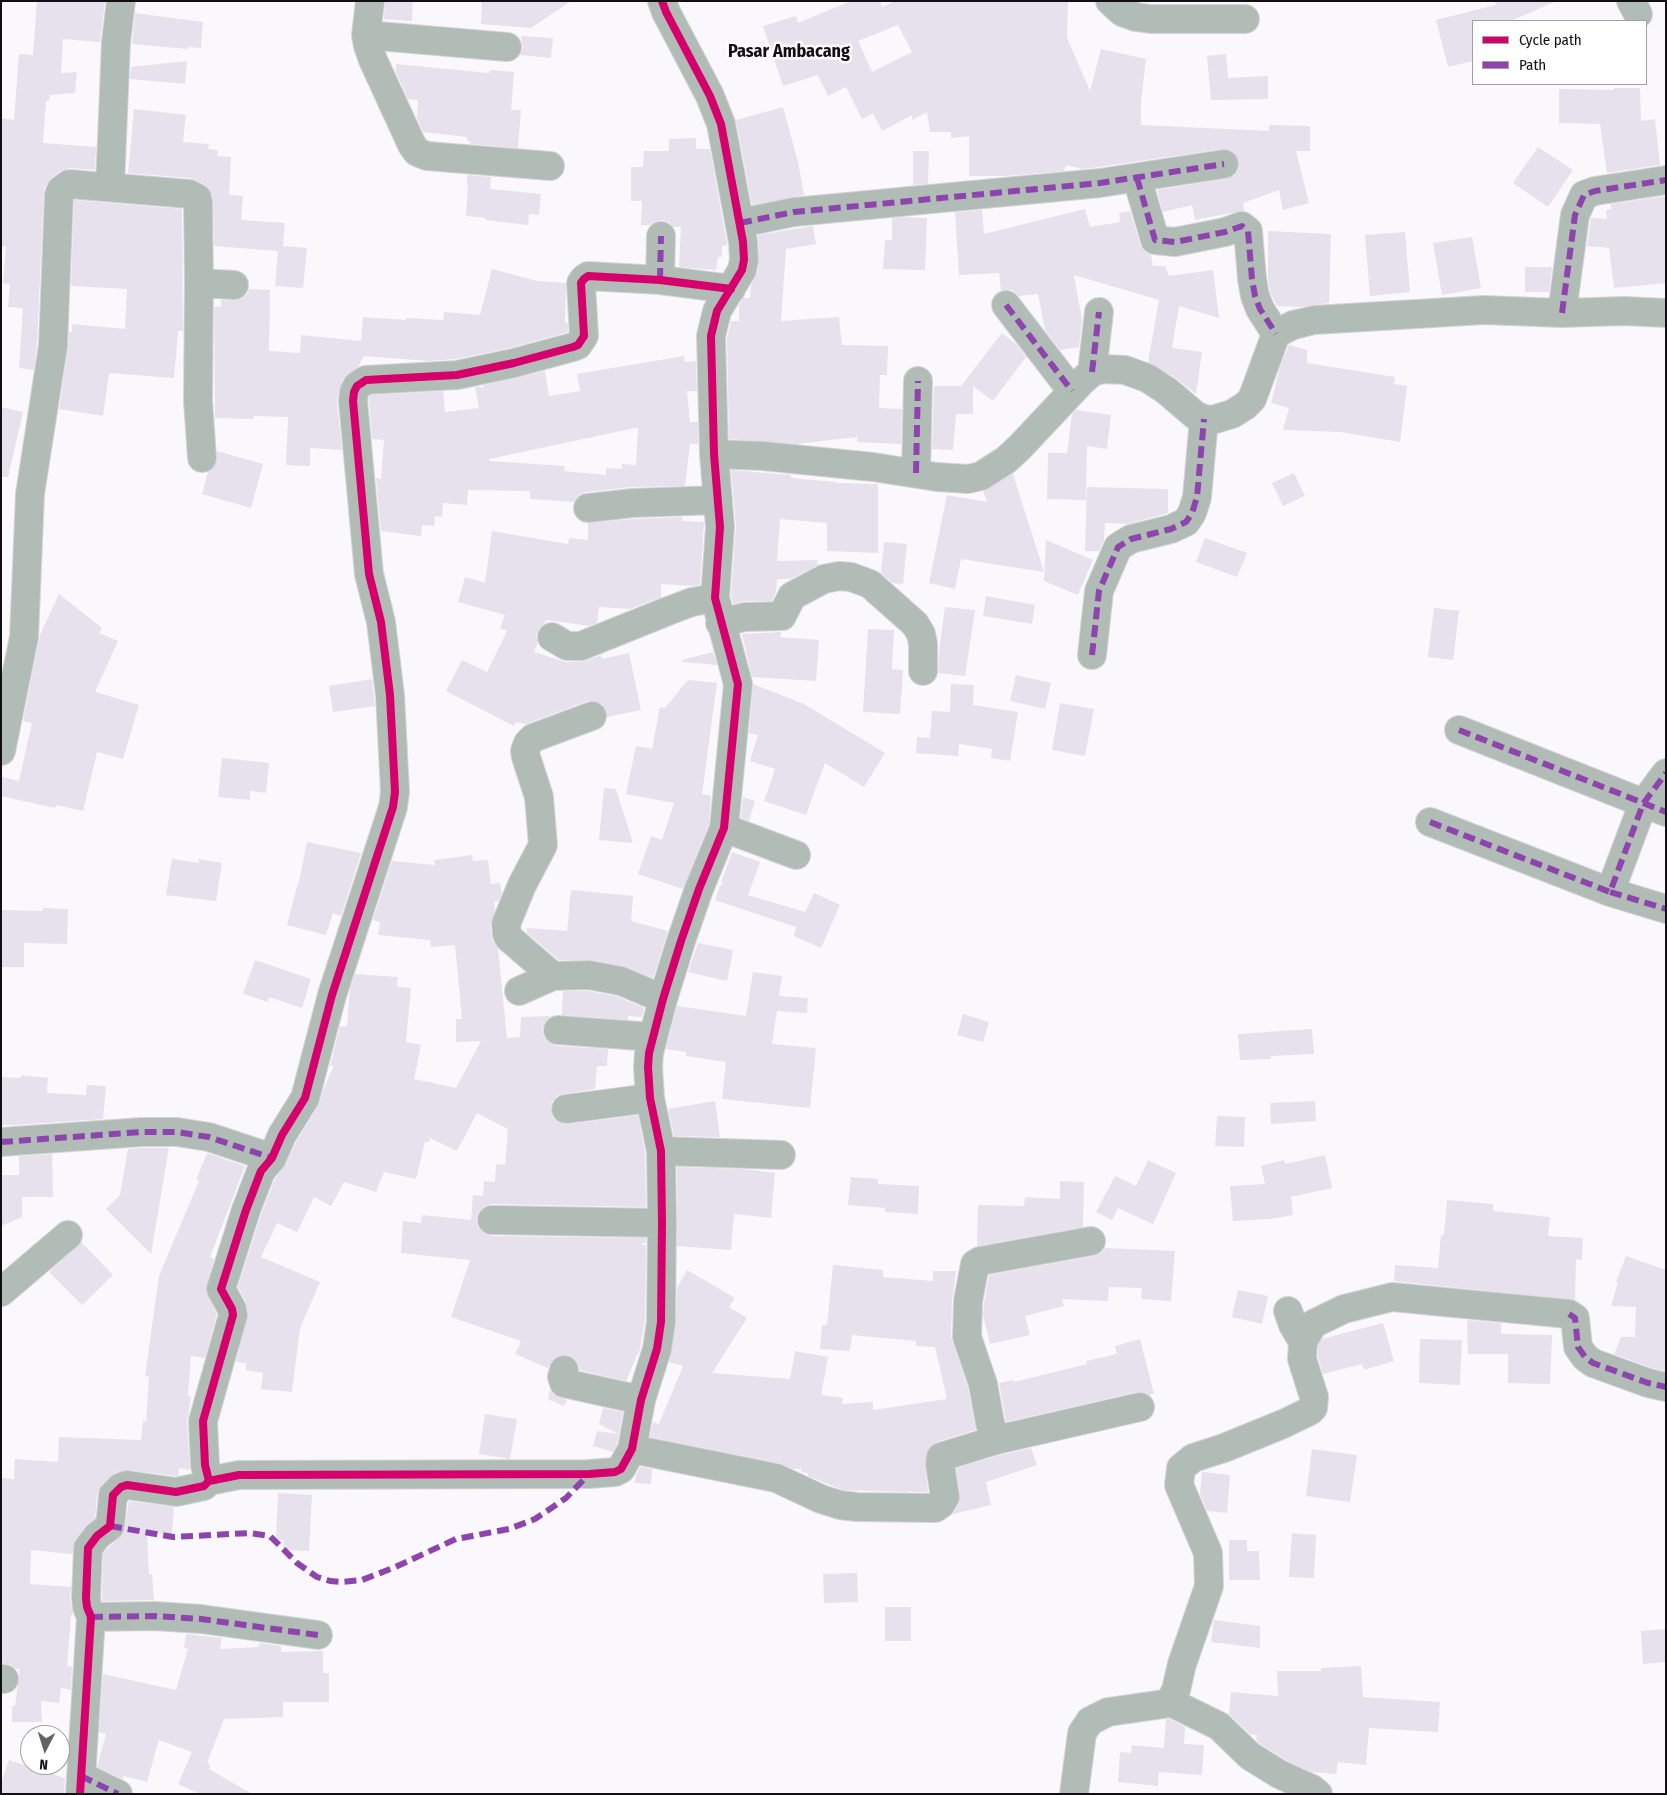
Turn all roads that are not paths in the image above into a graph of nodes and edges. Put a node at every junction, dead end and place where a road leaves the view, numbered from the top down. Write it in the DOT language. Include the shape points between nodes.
graph roads {
  1 [pos="121,1"];
  2 [pos="370,1"];
  3 [pos="662,1"];
  4 [pos="1110,1"];
  5 [pos="1245,19"];
  6 [pos="366,35"];
  7 [pos="507,47"];
  8 [pos="1224,164"];
  9 [pos="550,166"];
  10 [pos="1137,178"];
  11 [pos="1666,180"];
  12 [pos="110,186"];
  13 [pos="740,223"];
  14 [pos="661,236"];
  15 [pos="660,280"];
  16 [pos="199,283"];
  17 [pos="234,285"];
  18 [pos="731,289"];
  19 [pos="1006,305"];
  20 [pos="1099,312"];
  21 [pos="1562,313"];
  22 [pos="1666,313"];
  23 [pos="1276,334"];
  24 [pos="1092,372"];
  25 [pos="918,381"];
  26 [pos="1072,391"];
  27 [pos="1204,419"];
  28 [pos="714,454"];
  29 [pos="202,458"];
  30 [pos="916,473"];
  31 [pos="718,500"];
  32 [pos="588,508"];
  33 [pos="718,610"];
  34 [pos="552,637"];
  35 [pos="1092,656"];
  36 [pos="923,671"];
  37 [pos="592,716"];
  38 [pos="1459,730"];
  39 [pos="1,751"];
  40 [pos="1666,773"];
  41 [pos="1654,808"];
  42 [pos="1430,822"];
  43 [pos="724,828"];
  44 [pos="796,855"];
  45 [pos="1610,892"];
  46 [pos="1666,909"];
  47 [pos="553,976"];
  48 [pos="519,991"];
  49 [pos="663,999"];
  50 [pos="558,1030"];
  51 [pos="653,1037"];
  52 [pos="650,1098"];
  53 [pos="566,1109"];
  54 [pos="1,1142"];
  55 [pos="661,1151"];
  56 [pos="781,1155"];
  57 [pos="272,1158"];
  58 [pos="492,1220"];
  59 [pos="662,1223"];
  60 [pos="68,1234"];
  61 [pos="1091,1241"];
  62 [pos="1,1292"];
  63 [pos="1288,1311"];
  64 [pos="1304,1342"];
  65 [pos="564,1370"];
  66 [pos="1666,1387"];
  67 [pos="642,1400"];
  68 [pos="1140,1407"];
  69 [pos="996,1440"];
  70 [pos="632,1450"];
  71 [pos="207,1475"];
  72 [pos="91,1617"];
  73 [pos="318,1634"];
  74 [pos="1170,1702"];
  75 [pos="81,1785"];
  76 [pos="118,1794"];
  77 [pos="1074,1794"];
  78 [pos="1318,1794"];
  1 -- 12 [label="street" via="116,42"];
  2 -- 6 [label="street"];
  3 -- 13 [label="street" via="721,124"];
  4 -- 5 [label="street" via="1122,12 1136,17"];
  6 -- 7 [label="street"];
  6 -- 9 [label="street" via="373,60 417,152 427,156"];
  8 -- 10 [label="street"];
  10 -- 13 [label="street" via="804,211"];
  10 -- 23 [label="street" via="1155,240 1175,242 1242,226 1248,232 1255,296"];
  11 -- 21 [label="street" via="1584,195 1574,215"];
  12 -- 16 [label="street" via="190,194 197,198"];
  12 -- 39 [label="street" via="69,184 59,195 53,346 30,494 26,622"];
  13 -- 18 [label="street" via="744,260"];
  14 -- 15 [label="street"];
  15 -- 18 [label="street"];
  15 -- 57 [label="street" via="594,276 584,279 581,289 584,336 574,347 469,373 374,379 357,386 353,401 368,565 381,622 389,685 395,792 389,821 332,995 309,1087"];
  16 -- 17 [label="street"];
  16 -- 29 [label="street" via="198,401"];
  18 -- 28 [label="street" via="717,311 712,328"];
  19 -- 26 [label="street"];
  20 -- 24 [label="street"];
  21 -- 22 [label="street"];
  21 -- 23 [label="street" via="1484,310 1314,320 1293,325"];
  23 -- 27 [label="street" via="1252,399 1232,414"];
  24 -- 26 [label="street"];
  24 -- 27 [label="street" via="1113,369 1136,373"];
  25 -- 30 [label="street"];
  26 -- 30 [label="street" via="1020,447 981,476 968,479"];
  27 -- 35 [label="street" via="1197,497 1192,513 1186,522 1131,539 1118,547 1099,591"];
  28 -- 30 [label="street"];
  28 -- 31 [label="street"];
  31 -- 32 [label="street" via="632,502"];
  31 -- 33 [label="street"];
  33 -- 34 [label="street" via="692,602 581,646 567,646"];
  33 -- 36 [label="street" via="745,617 782,616 792,596 824,579 851,577 870,584 915,624 923,644"];
  33 -- 43 [label="street" via="738,684"];
  37 -- 47 [label="street" via="533,738 525,751 539,797 543,845 506,924 507,934"];
  38 -- 41 [label="street"];
  40 -- 41 [label="street"];
  41 -- 45 [label="street"];
  42 -- 45 [label="street"];
  43 -- 44 [label="street"];
  43 -- 49 [label="street" via="692,907"];
  45 -- 46 [label="street"];
  47 -- 48 [label="street"];
  47 -- 49 [label="street" via="604,977"];
  49 -- 51 [label="street"];
  50 -- 51 [label="street"];
  51 -- 52 [label="street" via="648,1067"];
  52 -- 53 [label="street"];
  52 -- 55 [label="street"];
  54 -- 57 [label="street" via="177,1132 209,1136"];
  55 -- 56 [label="street"];
  55 -- 59 [label="street"];
  57 -- 71 [label="street" via="261,1171 221,1289 233,1315 204,1422"];
  58 -- 59 [label="street"];
  59 -- 67 [label="street" via="660,1335"];
  60 -- 62 [label="street"];
  61 -- 69 [label="street" via="980,1260 975,1264 968,1301 967,1337 983,1384"];
  63 -- 64 [label="street"];
  64 -- 66 [label="street" via="1313,1324 1344,1309 1392,1297 1569,1314 1575,1318 1578,1347 1585,1357"];
  64 -- 74 [label="street" via="1302,1359 1315,1402 1310,1411 1193,1458 1181,1468 1178,1485 1208,1553 1209,1586"];
  65 -- 67 [label="street" via="564,1383"];
  67 -- 70 [label="street"];
  68 -- 69 [label="street"];
  69 -- 70 [label="street" via="941,1457 945,1497 936,1508 840,1505 776,1478"];
  70 -- 71 [label="street" via="621,1469 615,1472"];
  71 -- 72 [label="street" via="204,1486 176,1492 127,1485 117,1490 113,1495 110,1526 88,1548 86,1598"];
  72 -- 73 [label="street" via="201,1619"];
  72 -- 75 [label="street"];
  74 -- 77 [label="street" via="1108,1712 1090,1721 1082,1733"];
  74 -- 78 [label="street" via="1219,1726 1250,1756"];
  75 -- 76 [label="street"];
}
